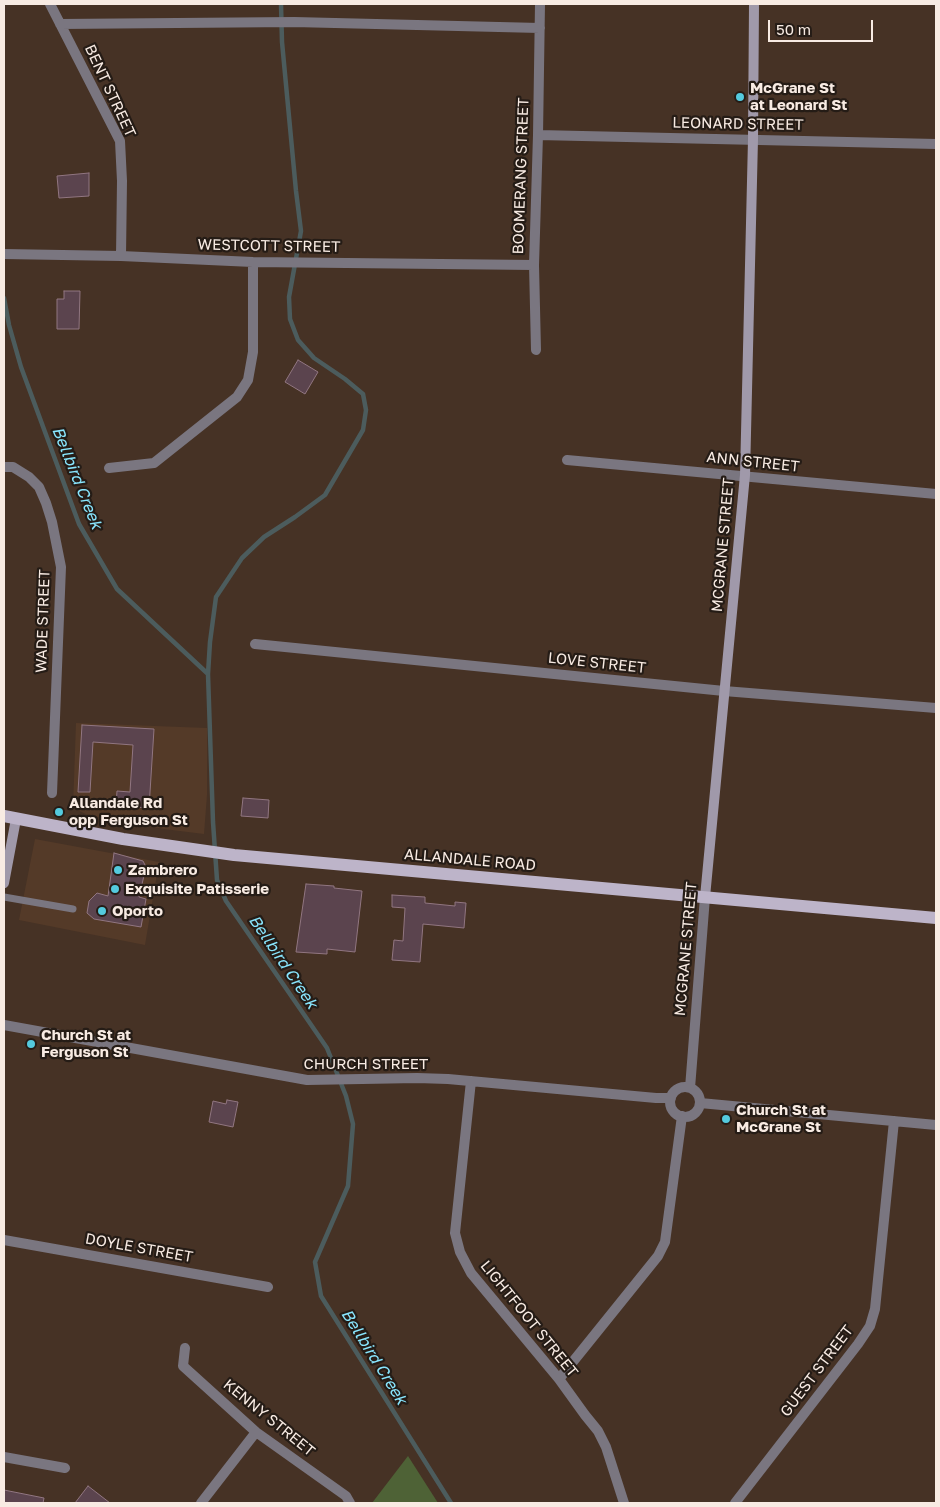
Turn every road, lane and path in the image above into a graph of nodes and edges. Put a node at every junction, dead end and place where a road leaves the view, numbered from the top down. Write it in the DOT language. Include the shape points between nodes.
graph roads {
  1 [pos="50,4"];
  2 [pos="540,4"];
  3 [pos="754,4"];
  4 [pos="60,24"];
  5 [pos="540,28"];
  6 [pos="538,135"];
  7 [pos="753,139"];
  8 [pos="936,144"];
  9 [pos="4,254"];
  10 [pos="121,256"];
  11 [pos="253,262"];
  12 [pos="534,265"];
  13 [pos="536,350"];
  14 [pos="568,460"];
  15 [pos="8,467"];
  16 [pos="109,468"];
  17 [pos="744,475"];
  18 [pos="936,494"];
  19 [pos="255,644"];
  20 [pos="724,691"];
  21 [pos="936,708"];
  22 [pos="52,793"];
  23 [pos="10,818"];
  24 [pos="4,883"];
  25 [pos="4,897"];
  26 [pos="705,897"];
  27 [pos="73,909"];
  28 [pos="936,918"];
  29 [pos="4,1025"];
  30 [pos="471,1081"];
  31 [pos="690,1088"];
  32 [pos="671,1098"];
  33 [pos="700,1103"];
  34 [pos="682,1116"];
  35 [pos="894,1121"];
  36 [pos="936,1125"];
  37 [pos="4,1240"];
  38 [pos="268,1287"];
  39 [pos="185,1348"];
  40 [pos="560,1379"];
  41 [pos="256,1432"];
  42 [pos="4,1457"];
  43 [pos="65,1468"];
  44 [pos="201,1503"];
  45 [pos="350,1503"];
  46 [pos="624,1503"];
  47 [pos="735,1503"];
  1 -- 4 [label="street, BENT STREET"];
  2 -- 5 [label="street, BOOMERANG STREET"];
  3 -- 7 [label="street, MCGRANE STREET"];
  4 -- 5 [label="street" via="294,22"];
  4 -- 10 [label="street, BENT STREET" via="120,141"];
  5 -- 6 [label="street, BOOMERANG STREET"];
  6 -- 7 [label="street, LEONARD STREET"];
  6 -- 12 [label="street, BOOMERANG STREET"];
  7 -- 8 [label="street, LEONARD STREET"];
  7 -- 17 [label="street, MCGRANE STREET"];
  9 -- 10 [label="street, WESTCOTT STREET"];
  10 -- 11 [label="street, WESTCOTT STREET"];
  11 -- 12 [label="street, WESTCOTT STREET"];
  11 -- 16 [label="street" via="253,352 248,380 237,397 154,463"];
  12 -- 13 [label="street, BOOMERANG STREET"];
  14 -- 17 [label="street, ANN STREET"];
  15 -- 22 [label="street, WADE STREET" via="29,477 39,487 52,522 61,568"];
  17 -- 18 [label="street, ANN STREET"];
  17 -- 20 [label="street, MCGRANE STREET"];
  19 -- 20 [label="street, LOVE STREET"];
  20 -- 21 [label="street, LOVE STREET"];
  20 -- 26 [label="street, MCGRANE STREET"];
  23 -- 24 [label="street"];
  23 -- 26 [label="main road, ALLANDALE ROAD" via="190,850"];
  25 -- 27 [label="lane"];
  26 -- 28 [label="main road, ALLANDALE ROAD"];
  26 -- 31 [label="street, MCGRANE STREET"];
  29 -- 30 [label="street, CHURCH STREET" via="287,1078"];
  30 -- 32 [label="street, CHURCH STREET"];
  30 -- 40 [label="street, LIGHTFOOT STREET" via="455,1233 460,1252 471,1273"];
  31 -- 32 [label="street" via="678,1089"];
  31 -- 33 [label="street"];
  32 -- 34 [label="street" via="673,1111"];
  33 -- 34 [label="street" via="694,1114"];
  33 -- 35 [label="street"];
  34 -- 40 [label="street" via="665,1242 658,1256"];
  35 -- 36 [label="street"];
  35 -- 47 [label="street, GUEST STREET" via="875,1309 870,1326"];
  37 -- 38 [label="street, DOYLE STREET"];
  39 -- 41 [label="street, KENNY STREET" via="183,1366"];
  40 -- 46 [label="street, LIGHTFOOT STREET" via="598,1431"];
  41 -- 44 [label="street"];
  41 -- 45 [label="street, KENNY STREET" via="346,1496"];
  42 -- 43 [label="street"];
}
